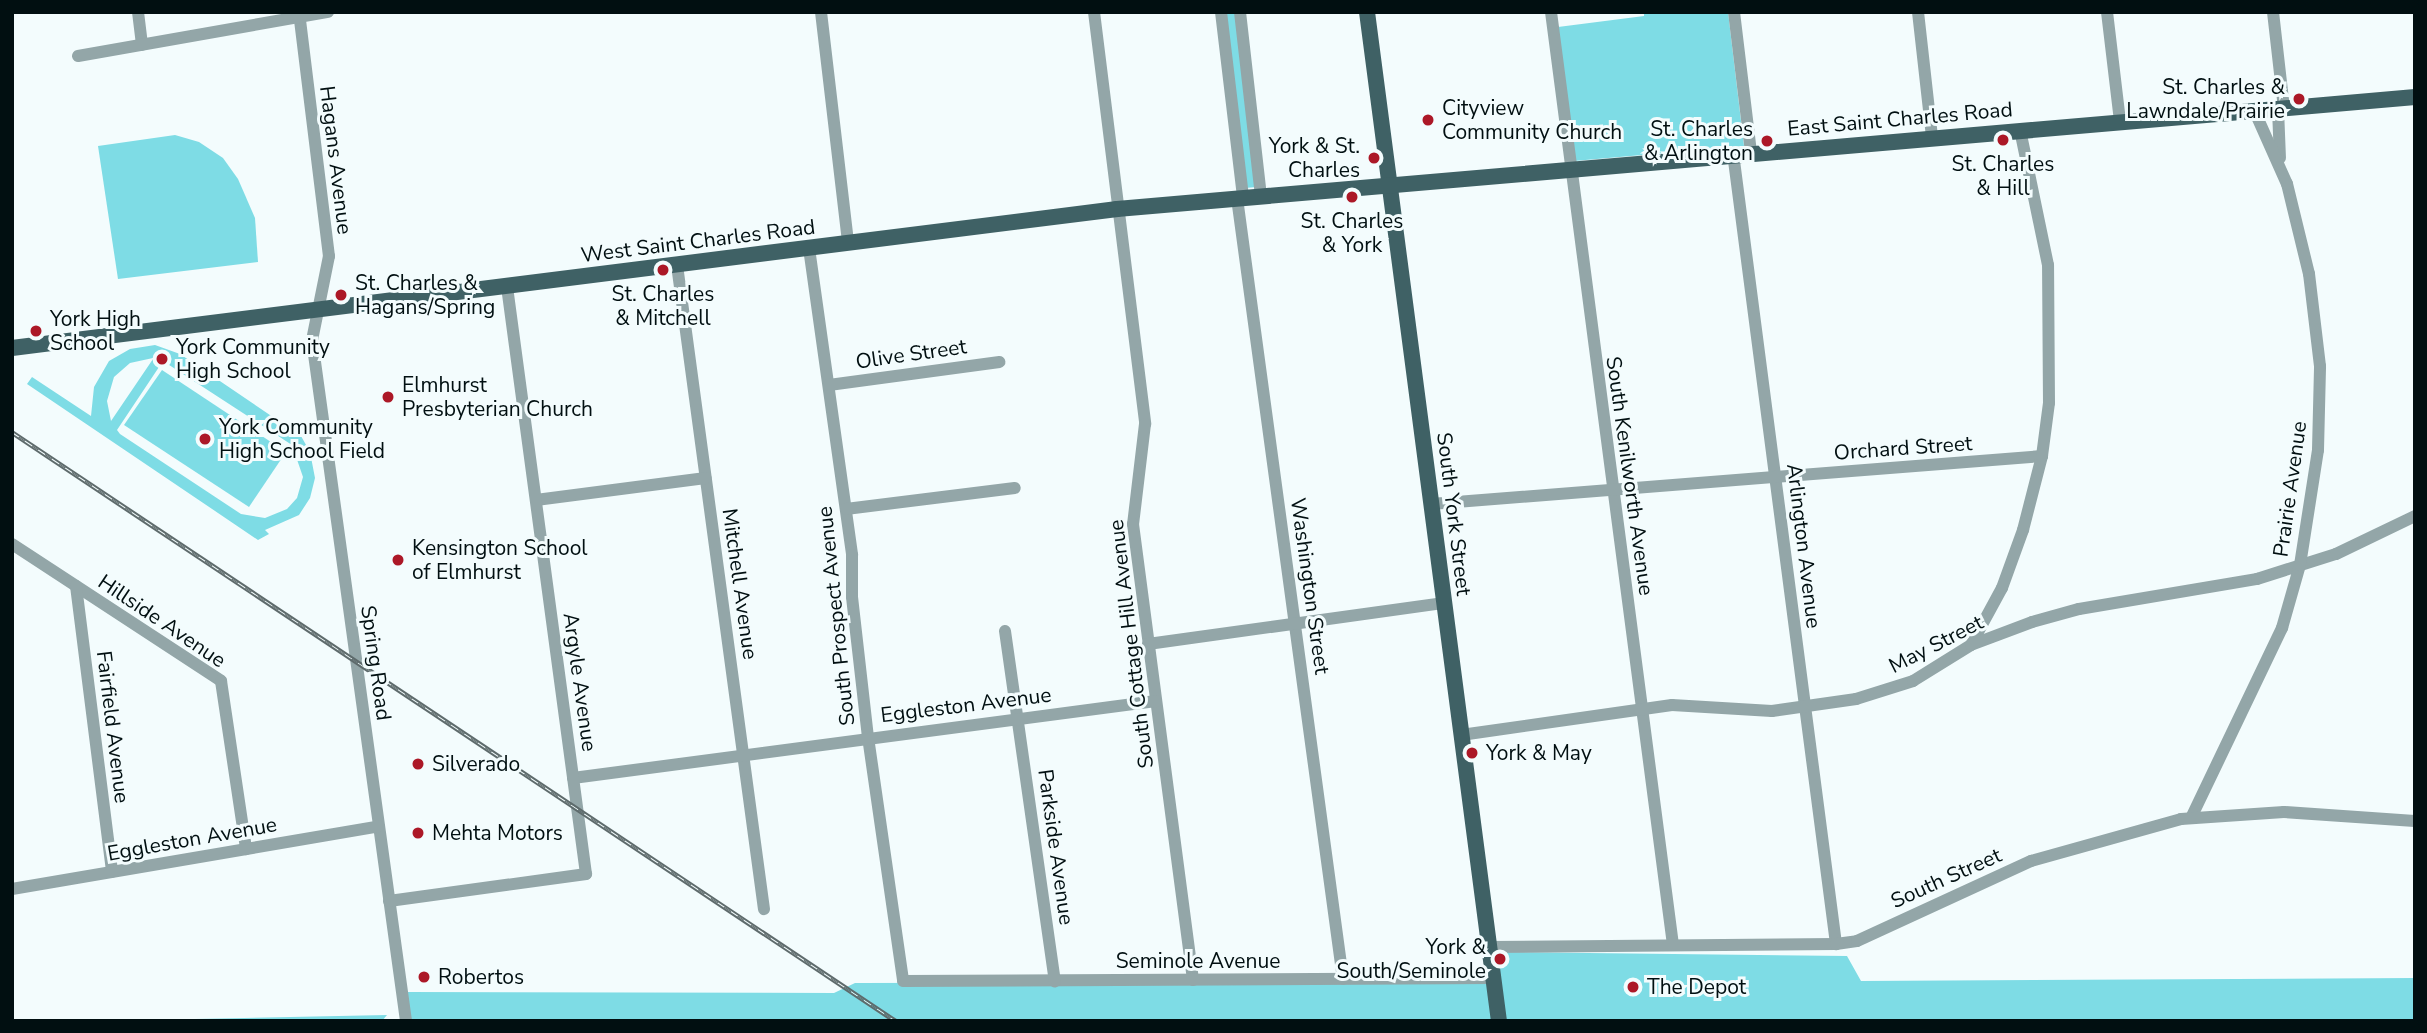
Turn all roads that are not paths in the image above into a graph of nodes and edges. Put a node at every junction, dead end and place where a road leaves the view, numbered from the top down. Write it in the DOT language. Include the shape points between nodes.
graph roads {
  1 [pos="138,12"];
  2 [pos="328,12"];
  3 [pos="821,12"];
  4 [pos="1094,12"];
  5 [pos="1221,12"];
  6 [pos="1240,12"];
  7 [pos="1367,12"];
  8 [pos="1551,12"];
  9 [pos="1734,12"];
  10 [pos="1917,12"];
  11 [pos="2107,12"];
  12 [pos="2273,12"];
  13 [pos="299,15"];
  14 [pos="142,45"];
  15 [pos="78,56"];
  16 [pos="2415,97"];
  17 [pos="2281,108"];
  18 [pos="2254,110"];
  19 [pos="2120,121"];
  20 [pos="2020,130"];
  21 [pos="1932,137"];
  22 [pos="1751,152"];
  23 [pos="1733,153"];
  24 [pos="2280,165"];
  25 [pos="1570,167"];
  26 [pos="1390,184"];
  27 [pos="1261,195"];
  28 [pos="1240,197"];
  29 [pos="1116,209"];
  30 [pos="848,243"];
  31 [pos="809,248"];
  32 [pos="677,265"];
  33 [pos="507,286"];
  34 [pos="318,311"];
  35 [pos="12,348"];
  36 [pos="999,362"];
  37 [pos="829,385"];
  38 [pos="2042,456"];
  39 [pos="1775,477"];
  40 [pos="706,478"];
  41 [pos="1015,488"];
  42 [pos="1612,490"];
  43 [pos="536,500"];
  44 [pos="1431,504"];
  45 [pos="846,509"];
  46 [pos="2415,516"];
  47 [pos="12,544"];
  48 [pos="2300,565"];
  49 [pos="76,586"];
  50 [pos="1444,603"];
  51 [pos="1296,624"];
  52 [pos="1005,631"];
  53 [pos="1148,644"];
  54 [pos="1971,645"];
  55 [pos="1156,701"];
  56 [pos="1805,708"];
  57 [pos="1641,709"];
  58 [pos="1018,718"];
  59 [pos="1461,735"];
  60 [pos="867,737"];
  61 [pos="744,754"];
  62 [pos="573,778"];
  63 [pos="2192,818"];
  64 [pos="2415,821"];
  65 [pos="379,826"];
  66 [pos="246,849"];
  67 [pos="112,872"];
  68 [pos="12,889"];
  69 [pos="389,901"];
  70 [pos="764,909"];
  71 [pos="1836,944"];
  72 [pos="1673,945"];
  73 [pos="1489,947"];
  74 [pos="1493,978"];
  75 [pos="1343,979"];
  76 [pos="1193,980"];
  77 [pos="903,981"];
  78 [pos="1055,981"];
  79 [pos="406,1021"];
  80 [pos="1499,1021"];
  1 -- 14 [label="street"];
  2 -- 13 [label="street"];
  3 -- 30 [label="street"];
  4 -- 29 [label="street, South Cottage Hill Avenue"];
  5 -- 28 [label="street, Washington Street"];
  6 -- 27 [label="street"];
  7 -- 26 [label="main road, South York Street"];
  8 -- 25 [label="street, South Kenilworth Avenue"];
  9 -- 22 [label="street"];
  10 -- 21 [label="street"];
  11 -- 19 [label="street"];
  12 -- 17 [label="street"];
  13 -- 14 [label="street"];
  13 -- 34 [label="street, Hagans Avenue" via="329,256"];
  14 -- 15 [label="street"];
  16 -- 17 [label="main road, East Saint Charles Road"];
  17 -- 18 [label="main road, East Saint Charles Road"];
  17 -- 24 [label="street"];
  18 -- 19 [label="main road, East Saint Charles Road"];
  18 -- 24 [label="street, Prairie Avenue"];
  19 -- 20 [label="main road, East Saint Charles Road"];
  20 -- 21 [label="main road, East Saint Charles Road"];
  20 -- 38 [label="street" via="2043,233 2051,298 2051,376"];
  21 -- 22 [label="main road, East Saint Charles Road"];
  22 -- 23 [label="main road, East Saint Charles Road"];
  23 -- 25 [label="main road, East Saint Charles Road"];
  23 -- 39 [label="street, Arlington Avenue"];
  24 -- 48 [label="street, Prairie Avenue" via="2309,274 2320,366 2316,471"];
  25 -- 26 [label="main road, East Saint Charles Road"];
  25 -- 42 [label="street, South Kenilworth Avenue"];
  26 -- 27 [label="main road, West Saint Charles Road"];
  26 -- 44 [label="main road, South York Street"];
  27 -- 28 [label="main road, West Saint Charles Road"];
  28 -- 29 [label="main road, West Saint Charles Road"];
  28 -- 51 [label="street, Washington Street"];
  29 -- 30 [label="main road, West Saint Charles Road"];
  29 -- 53 [label="street, South Cottage Hill Avenue" via="1145,424 1133,524"];
  30 -- 31 [label="main road, West Saint Charles Road"];
  31 -- 32 [label="main road, West Saint Charles Road"];
  31 -- 37 [label="street, South Prospect Avenue"];
  32 -- 33 [label="main road, West Saint Charles Road"];
  32 -- 40 [label="street, Mitchell Avenue"];
  33 -- 34 [label="main road, West Saint Charles Road"];
  33 -- 43 [label="street, Argyle Avenue"];
  34 -- 35 [label="main road, West Saint Charles Road"];
  34 -- 65 [label="street, Spring Road" via="312,340"];
  36 -- 37 [label="street, Olive Street"];
  37 -- 45 [label="street, South Prospect Avenue"];
  38 -- 39 [label="street, Orchard Street"];
  38 -- 54 [label="street" via="2012,562"];
  39 -- 42 [label="street, Orchard Street"];
  39 -- 56 [label="street, Arlington Avenue"];
  40 -- 43 [label="street"];
  40 -- 61 [label="street, Mitchell Avenue"];
  41 -- 45 [label="street"];
  42 -- 44 [label="street, Orchard Street"];
  42 -- 57 [label="street, South Kenilworth Avenue"];
  43 -- 62 [label="street, Argyle Avenue"];
  44 -- 50 [label="main road, South York Street"];
  45 -- 60 [label="street, South Prospect Avenue"];
  46 -- 48 [label="street, May Street"];
  47 -- 49 [label="street, Hillside Avenue"];
  48 -- 54 [label="street, May Street" via="2220,588 2062,613"];
  48 -- 63 [label="street, Prairie Avenue" via="2263,674"];
  49 -- 66 [label="street, Hillside Avenue" via="221,681"];
  49 -- 67 [label="street, Fairfield Avenue"];
  50 -- 51 [label="street"];
  50 -- 59 [label="main road, South York Street"];
  51 -- 53 [label="street"];
  51 -- 75 [label="street, Washington Street"];
  52 -- 58 [label="street, Parkside Avenue"];
  53 -- 55 [label="street, South Cottage Hill Avenue"];
  54 -- 56 [label="street, May Street" via="1913,681"];
  55 -- 58 [label="street, Eggleston Avenue"];
  55 -- 76 [label="street, South Cottage Hill Avenue"];
  56 -- 57 [label="street, May Street" via="1757,711 1689,705"];
  56 -- 71 [label="street, Arlington Avenue"];
  57 -- 59 [label="street, May Street"];
  57 -- 72 [label="street, South Kenilworth Avenue"];
  58 -- 60 [label="street, Eggleston Avenue"];
  58 -- 78 [label="street, Parkside Avenue"];
  59 -- 73 [label="main road, South York Street"];
  60 -- 61 [label="street, Eggleston Avenue"];
  60 -- 77 [label="street, South Prospect Avenue"];
  61 -- 62 [label="street, Eggleston Avenue"];
  61 -- 70 [label="street, Mitchell Avenue"];
  62 -- 69 [label="street, Argyle Avenue" via="586,874"];
  63 -- 64 [label="street, South Street" via="2326,813"];
  63 -- 71 [label="street, South Street" via="2031,861 1857,940"];
  65 -- 66 [label="street, Eggleston Avenue"];
  65 -- 69 [label="street, Spring Road"];
  66 -- 67 [label="street, Eggleston Avenue"];
  67 -- 68 [label="street, Eggleston Avenue"];
  69 -- 79 [label="street, Spring Road"];
  71 -- 72 [label="street, South Street"];
  72 -- 73 [label="street, South Street"];
  73 -- 74 [label="main road, South York Street"];
  74 -- 75 [label="street, Seminole Avenue"];
  74 -- 80 [label="main road, South York Street"];
  75 -- 76 [label="street, Seminole Avenue"];
  76 -- 78 [label="street, Seminole Avenue"];
  77 -- 78 [label="street, Seminole Avenue"];
}
